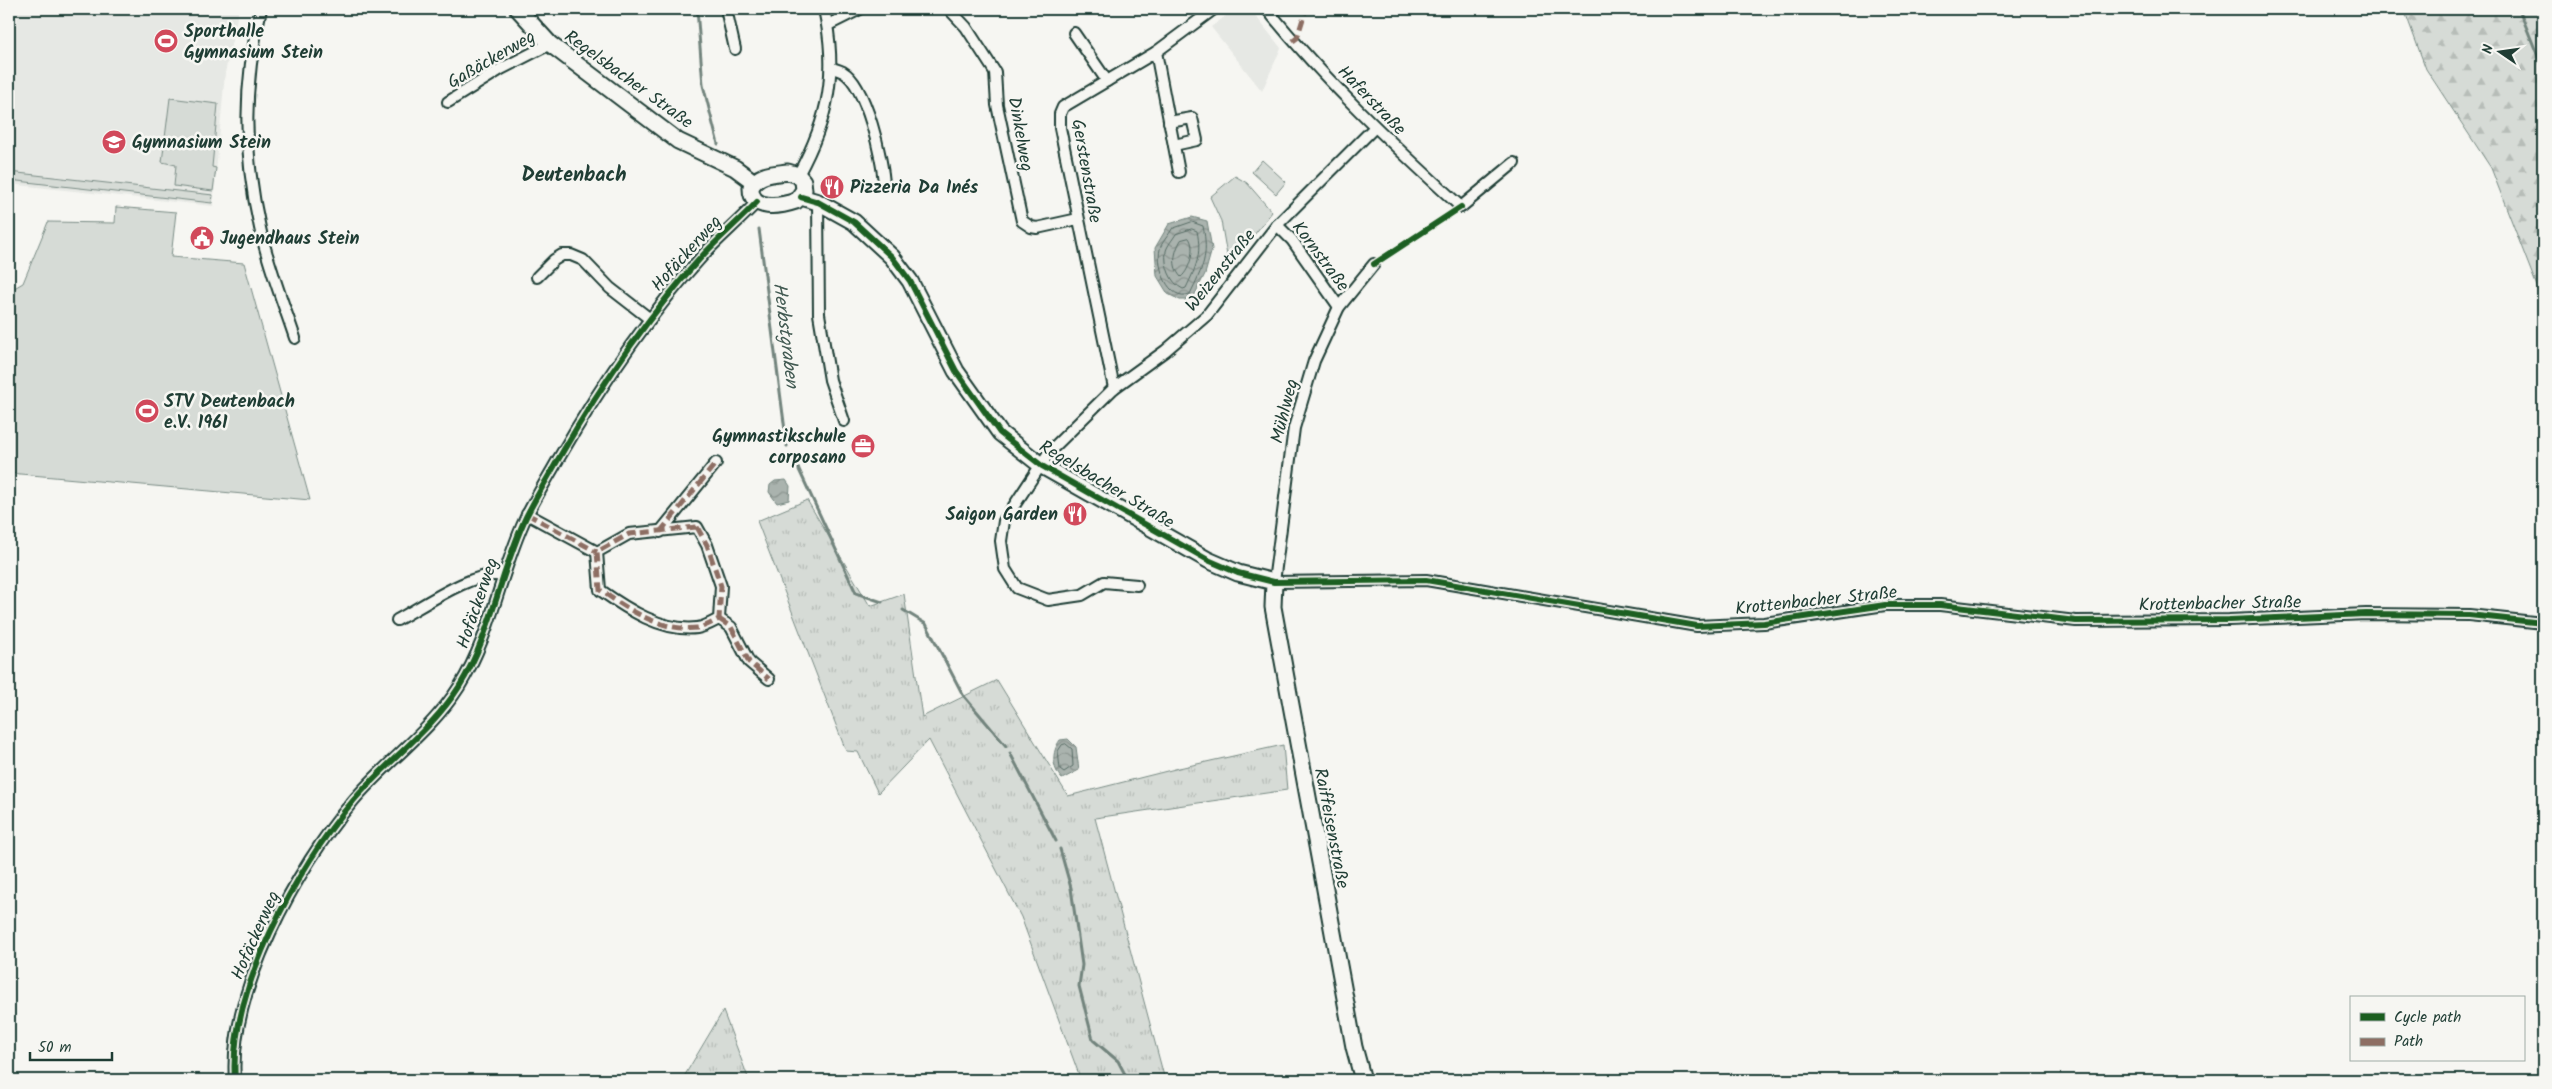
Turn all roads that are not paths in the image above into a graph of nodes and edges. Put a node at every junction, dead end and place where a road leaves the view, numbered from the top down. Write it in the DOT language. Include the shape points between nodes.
graph roads {
  1 [pos="261,9"];
  2 [pos="518,9"];
  3 [pos="726,9"];
  4 [pos="824,9"];
  5 [pos="860,9"];
  6 [pos="950,9"];
  7 [pos="1214,9"];
  8 [pos="1267,9"];
  9 [pos="828,24"];
  10 [pos="1074,33"];
  11 [pos="550,44"];
  12 [pos="735,49"];
  13 [pos="1156,52"];
  14 [pos="832,68"];
  15 [pos="1107,81"];
  16 [pos="448,102"];
  17 [pos="1169,122"];
  18 [pos="1374,128"];
  19 [pos="1174,145"];
  20 [pos="1514,163"];
  21 [pos="1179,172"];
  22 [pos="798,175"];
  23 [pos="754,182"];
  24 [pos="884,186"];
  25 [pos="802,196"];
  26 [pos="757,202"];
  27 [pos="818,202"];
  28 [pos="1078,219"];
  29 [pos="1277,225"];
  30 [pos="1374,264"];
  31 [pos="537,277"];
  32 [pos="1339,307"];
  33 [pos="650,319"];
  34 [pos="295,338"];
  35 [pos="1114,388"];
  36 [pos="844,421"];
  37 [pos="716,463"];
  38 [pos="1042,466"];
  39 [pos="527,514"];
  40 [pos="660,532"];
  41 [pos="597,552"];
  42 [pos="502,576"];
  43 [pos="1274,582"];
  44 [pos="1137,585"];
  45 [pos="720,619"];
  46 [pos="397,620"];
  47 [pos="2543,623"];
  48 [pos="769,679"];
  49 [pos="235,1080"];
  50 [pos="1363,1080"];
  1 -- 34 [label="street" via="248,74 248,147 260,230"];
  2 -- 11 [label="street, Regelsbacher Straße"];
  3 -- 12 [label="street"];
  4 -- 9 [label="street"];
  5 -- 9 [label="street"];
  6 -- 28 [label="street, Dinkelweg" via="966,27 995,72 997,105 1022,221 1038,228"];
  7 -- 13 [label="street, Gerstenstraße"];
  8 -- 18 [label="street, Haferstraße" via="1292,41"];
  9 -- 14 [label="street"];
  10 -- 15 [label="street"];
  11 -- 16 [label="street, Gaßäckerweg"];
  11 -- 23 [label="street, Regelsbacher Straße" via="678,141 735,168"];
  13 -- 15 [label="street, Gerstenstraße"];
  13 -- 17 [label="street"];
  14 -- 22 [label="street" via="820,128"];
  14 -- 24 [label="street" via="844,72 860,95 878,143"];
  15 -- 28 [label="street, Gerstenstraße" via="1063,107 1060,114"];
  17 -- 19 [label="street"];
  17 -- 19 [label="street" via="1192,118 1197,140"];
  18 -- 20 [label="street, Haferstraße" via="1460,207"];
  18 -- 29 [label="street, Weizenstraße"];
  19 -- 21 [label="street"];
  22 -- 23 [label="street" via="788,172 765,175"];
  22 -- 25 [label="street" via="805,186"];
  23 -- 26 [label="street" via="751,193"];
  25 -- 26 [label="street" via="779,205"];
  25 -- 27 [label="street, Regelsbacher Straße"];
  26 -- 33 [label="street, Hofäckerweg" via="705,253"];
  27 -- 36 [label="street" via="819,314 830,380"];
  27 -- 38 [label="street, Regelsbacher Straße" via="854,222 892,257 910,281 956,371 1000,433"];
  28 -- 35 [label="street, Gerstenstraße"];
  29 -- 32 [label="street, Kornstraße" via="1292,240"];
  29 -- 35 [label="street, Weizenstraße" via="1207,315"];
  30 -- 32 [label="street, Mühlweg"];
  31 -- 33 [label="street" via="554,260 562,255 571,255 583,260 610,288"];
  32 -- 43 [label="street, Mühlweg" via="1314,361 1294,428"];
  33 -- 39 [label="street, Hofäckerweg" via="572,435"];
  35 -- 38 [label="street, Weizenstraße" via="1050,451"];
  37 -- 40 [label="street"];
  38 -- 43 [label="street, Regelsbacher Straße" via="1208,560 1238,573"];
  38 -- 44 [label="street, Weizenstraße" via="1004,521 1001,541 1005,569 1017,588 1048,600 1082,595 1104,582"];
  39 -- 41 [label="street"];
  39 -- 42 [label="street, Hofäckerweg"];
  40 -- 41 [label="street" via="629,534"];
  40 -- 45 [label="street" via="697,527 721,586"];
  41 -- 45 [label="street" via="600,590 629,611 669,626 698,628"];
  42 -- 46 [label="street" via="495,574 467,582"];
  42 -- 49 [label="street, Hofäckerweg" via="485,634 460,686 441,711 353,802 326,835 285,906 245,998 237,1031"];
  43 -- 47 [label="street, Krottenbacher Straße" via="1426,580 1696,626 1764,623 1885,605 1940,604 2076,621 2229,620 2366,614 2468,615"];
  43 -- 50 [label="street, Raiffeisenstraße" via="1273,607 1281,653 1354,1047"];
  45 -- 48 [label="street" via="731,627 749,662"];
}
